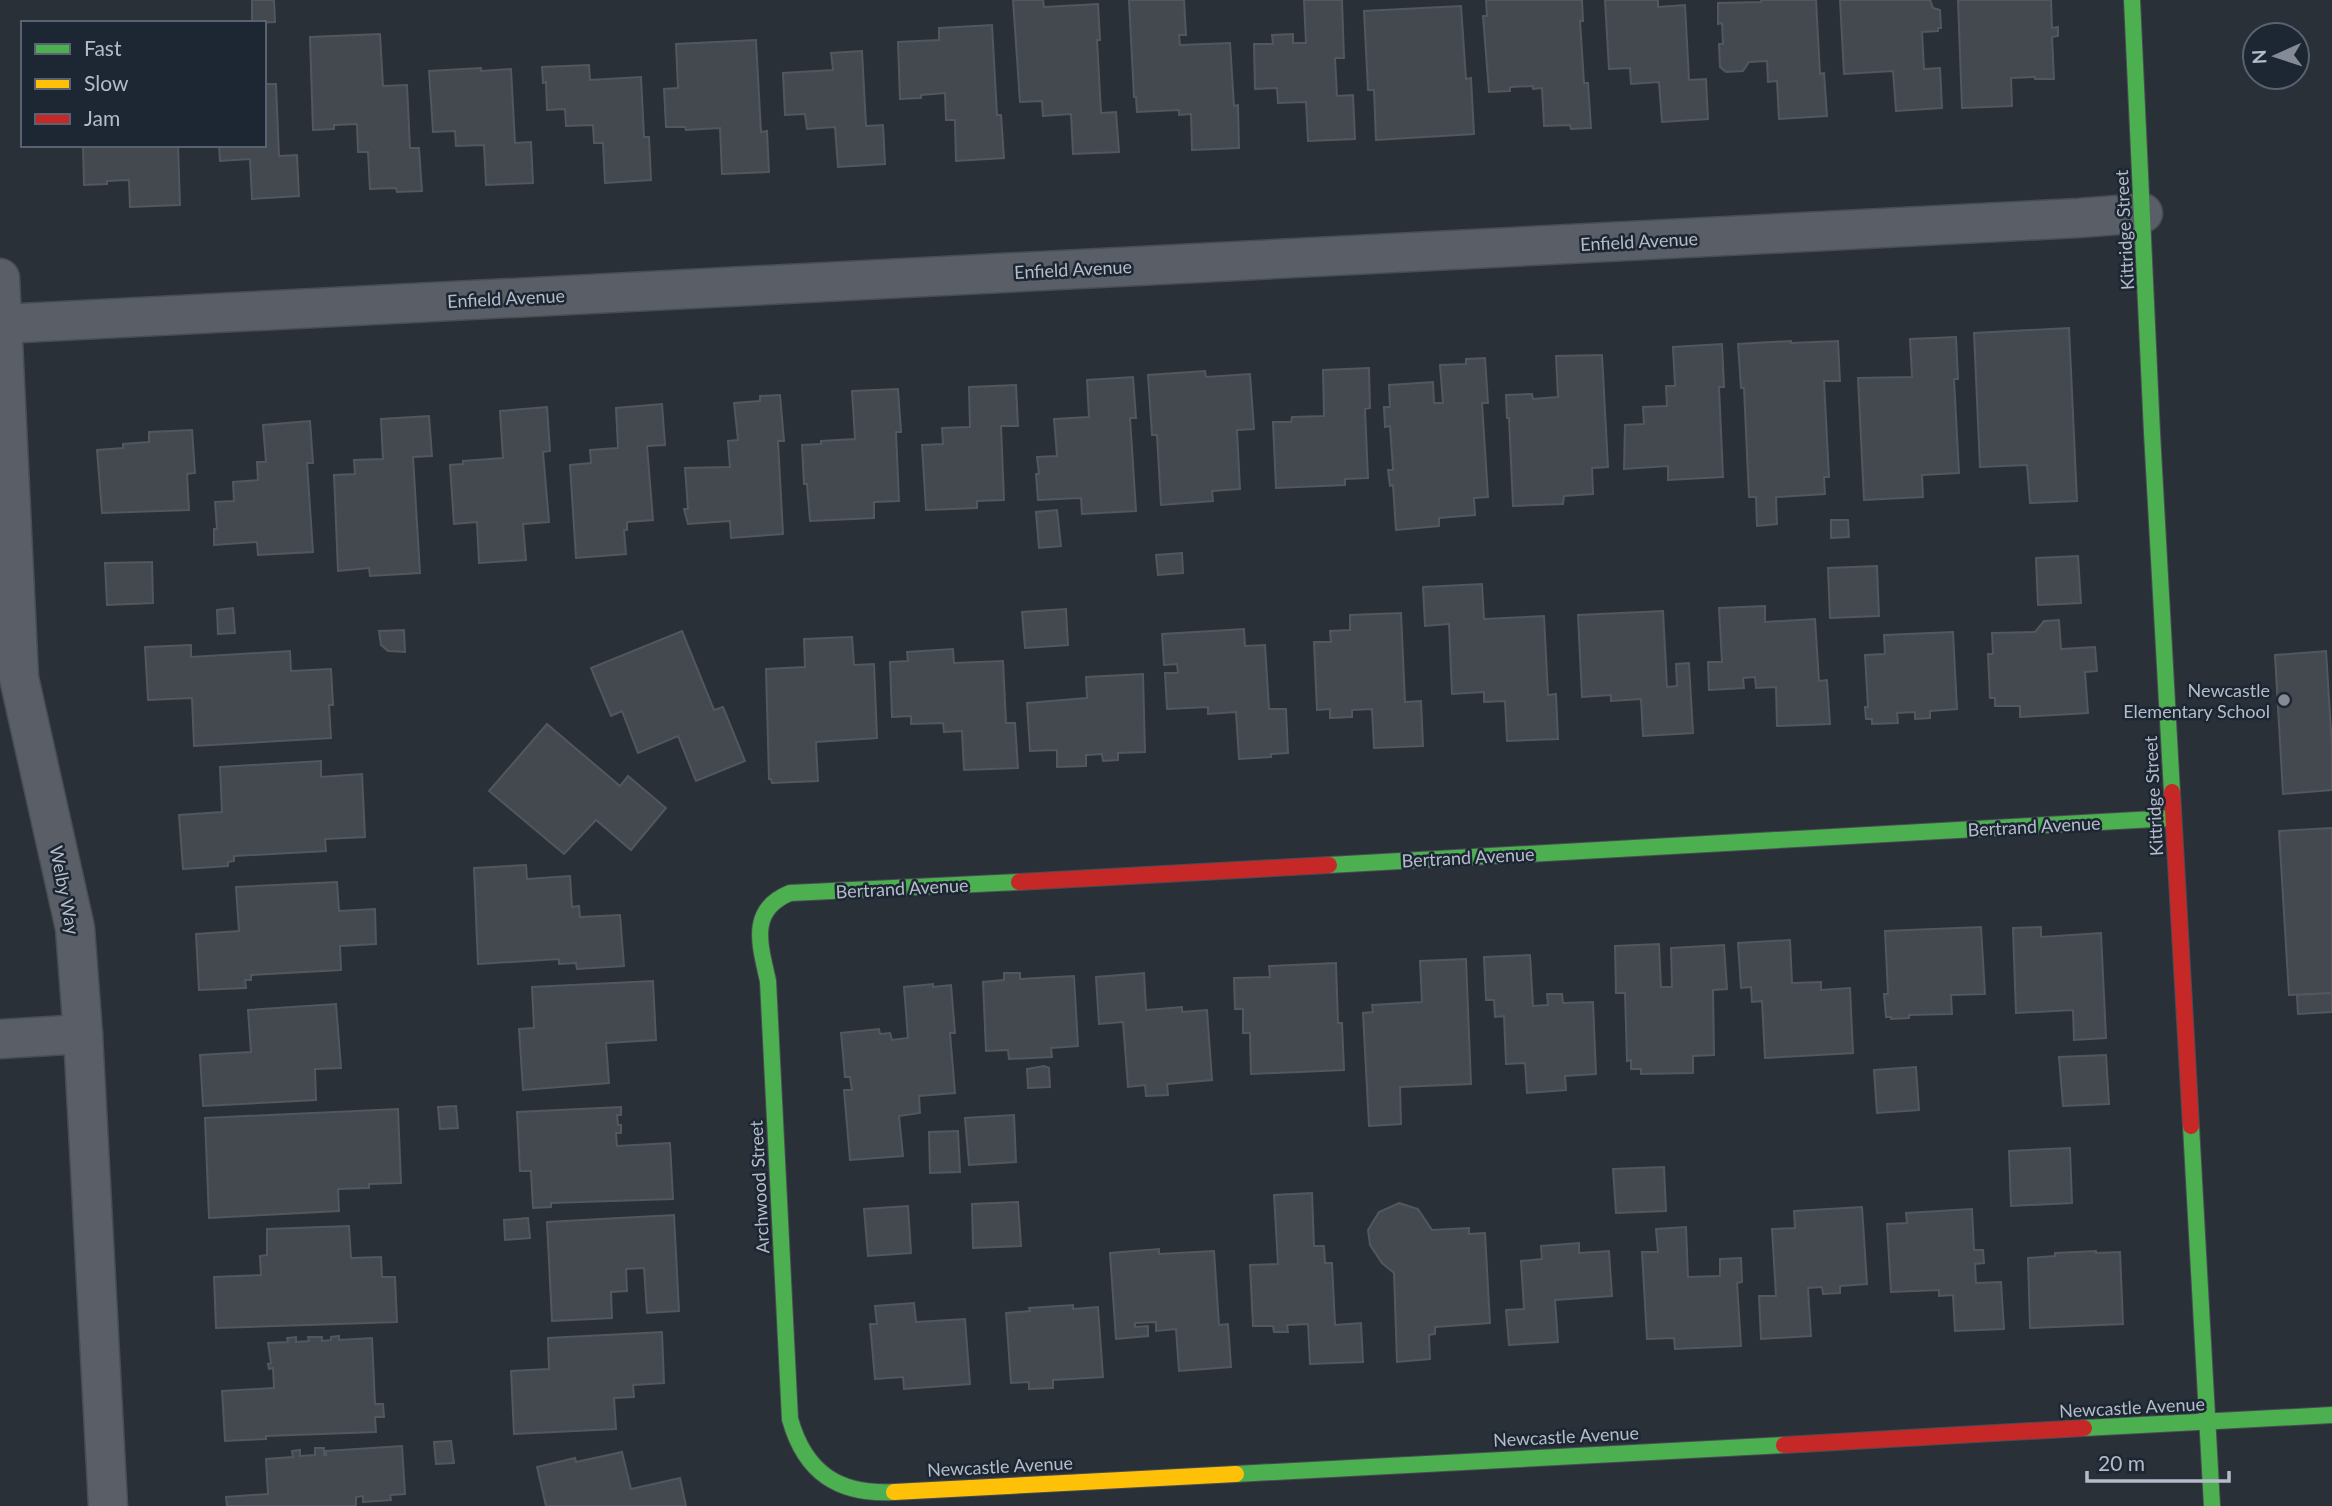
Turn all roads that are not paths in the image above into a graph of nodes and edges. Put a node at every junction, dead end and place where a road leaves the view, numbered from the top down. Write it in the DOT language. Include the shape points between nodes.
graph roads {
  1 [pos="2132,0"];
  2 [pos="2143,213"];
  3 [pos="0,278"];
  4 [pos="2,324"];
  5 [pos="2173,818"];
  6 [pos="767,905"];
  7 [pos="83,1034"];
  8 [pos="0,1039"];
  9 [pos="2332,1415"];
  10 [pos="2207,1422"];
  11 [pos="809,1464"];
  12 [pos="108,1506"];
  13 [pos="2212,1506"];
  1 -- 2 [label="street, Kittridge Street"];
  2 -- 4 [label="street, Enfield Avenue"];
  2 -- 5 [label="street, Kittridge Street"];
  3 -- 4 [label="street, Welby Way"];
  4 -- 7 [label="street, Welby Way" via="19,678 75,928"];
  5 -- 6 [label="street, Bertrand Avenue" via="799,891"];
  5 -- 10 [label="street, Kittridge Street"];
  6 -- 11 [label="street, Archwood Street" via="760,938 768,981 787,1385 794,1436"];
  7 -- 8 [label="street"];
  7 -- 12 [label="street, Welby Way"];
  9 -- 10 [label="street, Newcastle Avenue"];
  10 -- 11 [label="street, Newcastle Avenue" via="882,1493 845,1486"];
  10 -- 13 [label="street, Kittridge Street"];
}
